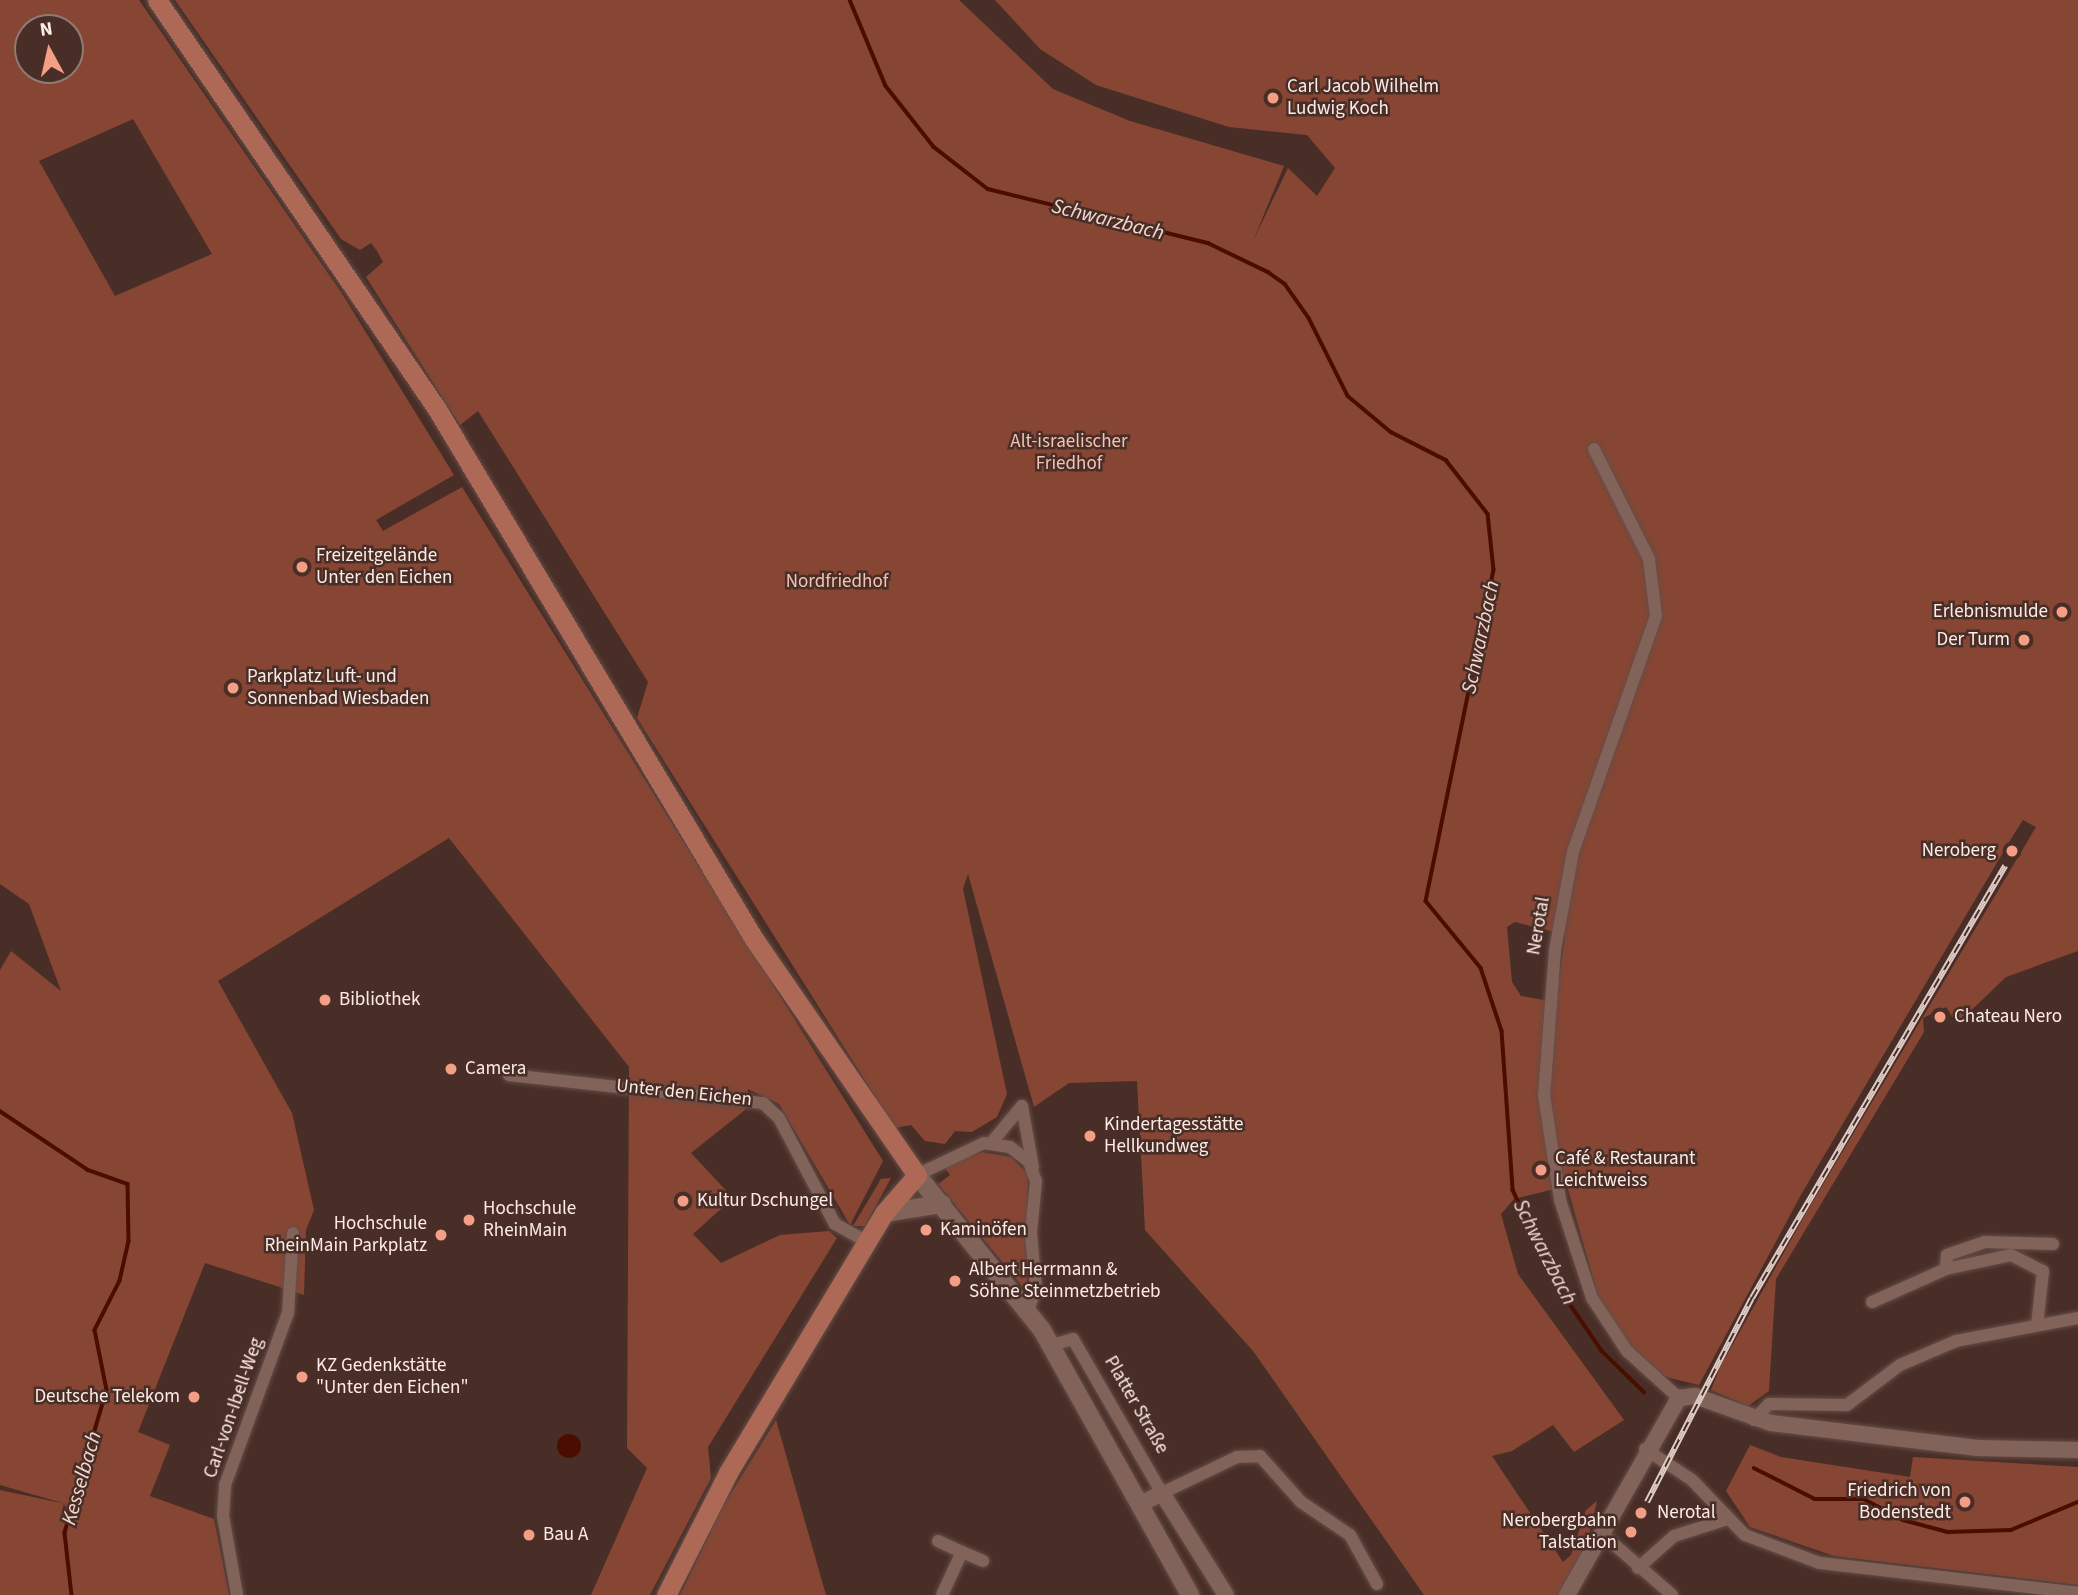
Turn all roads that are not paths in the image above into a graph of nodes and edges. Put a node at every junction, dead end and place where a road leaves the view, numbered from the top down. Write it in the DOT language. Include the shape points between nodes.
graph roads {
  1 [pos="158,0"];
  2 [pos="1594,449"];
  3 [pos="509,1075"];
  4 [pos="991,1143"];
  5 [pos="1033,1171"];
  6 [pos="916,1175"];
  7 [pos="942,1204"];
  8 [pos="884,1213"];
  9 [pos="293,1233"];
  10 [pos="867,1242"];
  11 [pos="2053,1244"];
  12 [pos="1946,1269"];
  13 [pos="1872,1302"];
  14 [pos="1028,1310"];
  15 [pos="2078,1318"];
  16 [pos="2038,1325"];
  17 [pos="1052,1345"];
  18 [pos="1679,1398"];
  19 [pos="1754,1420"];
  20 [pos="1646,1448"];
  21 [pos="2078,1450"];
  22 [pos="1162,1493"];
  23 [pos="1141,1504"];
  24 [pos="1728,1519"];
  25 [pos="1601,1534"];
  26 [pos="938,1541"];
  27 [pos="962,1552"];
  28 [pos="983,1561"];
  29 [pos="1638,1568"];
  30 [pos="1377,1584"];
  31 [pos="1569,1593"];
  32 [pos="2078,1593"];
  33 [pos="237,1595"];
  34 [pos="666,1595"];
  35 [pos="942,1595"];
  36 [pos="1190,1595"];
  37 [pos="1226,1595"];
  38 [pos="1672,1595"];
  1 -- 6 [label="main road" via="437,409 754,939"];
  2 -- 18 [label="street, Nerotal" via="1649,559 1656,616 1573,852 1555,950 1544,1095 1560,1200 1598,1310 1627,1351"];
  3 -- 10 [label="street, Unter den Eichen" via="763,1103 779,1118 835,1224"];
  4 -- 5 [label="street" via="1016,1150"];
  4 -- 5 [label="street" via="1022,1106"];
  4 -- 6 [label="street" via="946,1157"];
  5 -- 14 [label="street" via="1036,1289"];
  6 -- 7 [label="main road"];
  6 -- 8 [label="main road"];
  7 -- 8 [label="main road"];
  7 -- 14 [label="main road"];
  8 -- 10 [label="main road"];
  9 -- 33 [label="street, Carl-von-Ibell-Weg" via="288,1313 225,1485 223,1516"];
  10 -- 34 [label="main road" via="728,1473"];
  11 -- 12 [label="street" via="1985,1242 1947,1255"];
  12 -- 13 [label="street"];
  12 -- 16 [label="street" via="2002,1255 2039,1265 2045,1283"];
  14 -- 17 [label="main road"];
  15 -- 16 [label="street"];
  16 -- 19 [label="street" via="1940,1347 1890,1371 1841,1407 1769,1404"];
  17 -- 22 [label="street, Platter Straße" via="1073,1339"];
  17 -- 23 [label="main road"];
  18 -- 19 [label="street" via="1695,1396"];
  18 -- 20 [label="street"];
  19 -- 21 [label="street" via="1977,1448"];
  20 -- 24 [label="street" via="1692,1480"];
  20 -- 25 [label="street"];
  22 -- 23 [label="street"];
  22 -- 30 [label="street" via="1237,1457 1260,1456 1301,1502 1350,1535"];
  22 -- 37 [label="street"];
  23 -- 36 [label="main road"];
  24 -- 29 [label="street" via="1674,1536"];
  24 -- 32 [label="street" via="1757,1541 1840,1569"];
  25 -- 29 [label="street"];
  25 -- 31 [label="street"];
  26 -- 27 [label="street"];
  27 -- 28 [label="street"];
  27 -- 35 [label="street"];
  29 -- 38 [label="street"];
}
